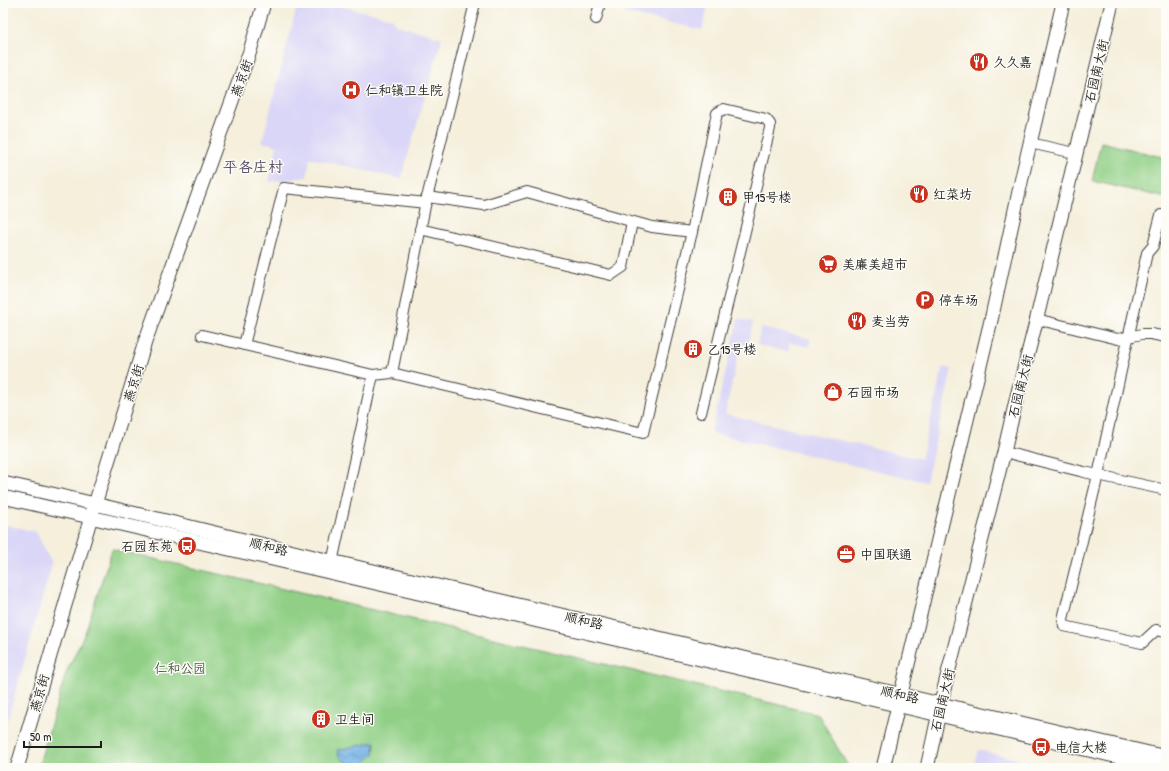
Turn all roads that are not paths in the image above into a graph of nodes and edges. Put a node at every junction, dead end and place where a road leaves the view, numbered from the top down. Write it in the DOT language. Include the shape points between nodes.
graph roads {
  1 [pos="264,3"];
  2 [pos="475,3"];
  3 [pos="600,3"];
  4 [pos="1062,3"];
  5 [pos="1112,3"];
  6 [pos="596,19"];
  7 [pos="1030,143"];
  8 [pos="1075,153"];
  9 [pos="426,200"];
  10 [pos="1161,215"];
  11 [pos="632,222"];
  12 [pos="420,229"];
  13 [pos="692,232"];
  14 [pos="1036,319"];
  15 [pos="202,335"];
  16 [pos="1128,336"];
  17 [pos="1166,337"];
  18 [pos="244,345"];
  19 [pos="392,373"];
  20 [pos="373,375"];
  21 [pos="701,413"];
  22 [pos="1004,452"];
  23 [pos="1098,475"];
  24 [pos="3,483"];
  25 [pos="1166,490"];
  26 [pos="3,497"];
  27 [pos="95,504"];
  28 [pos="91,517"];
  29 [pos="331,567"];
  30 [pos="1166,632"];
  31 [pos="899,700"];
  32 [pos="940,709"];
  33 [pos="1166,757"];
  34 [pos="17,768"];
  35 [pos="883,768"];
  36 [pos="927,768"];
  37 [pos="1166,768"];
  1 -- 27 [label="main road, 燕京街" via="250,51 145,342"];
  2 -- 9 [label="street"];
  3 -- 6 [label="street"];
  4 -- 7 [label="main road"];
  5 -- 8 [label="main road, 石园南大街"];
  7 -- 8 [label="street"];
  7 -- 31 [label="main road" via="992,316"];
  8 -- 14 [label="main road, 石园南大街"];
  9 -- 11 [label="street" via="484,205 526,192"];
  9 -- 12 [label="street"];
  9 -- 18 [label="street" via="284,188"];
  10 -- 16 [label="street" via="1153,246 1147,252"];
  11 -- 12 [label="street" via="623,267 611,275"];
  11 -- 13 [label="street"];
  12 -- 19 [label="street"];
  13 -- 19 [label="street" via="643,433"];
  13 -- 21 [label="street" via="717,113 724,109 766,119 770,128"];
  14 -- 16 [label="street" via="1118,339"];
  14 -- 22 [label="main road, 石园南大街"];
  15 -- 18 [label="street"];
  16 -- 17 [label="street" via="1151,334"];
  16 -- 23 [label="street"];
  18 -- 20 [label="street"];
  19 -- 20 [label="street"];
  20 -- 29 [label="street"];
  22 -- 23 [label="street"];
  22 -- 32 [label="main road, 石园南大街"];
  23 -- 25 [label="street"];
  23 -- 30 [label="street" via="1063,619 1064,626 1142,643 1156,630"];
  24 -- 27 [label="main road, 顺和路"];
  26 -- 28 [label="main road, 顺和路"];
  27 -- 28 [label="main road, 燕京街"];
  27 -- 29 [label="main road, 顺和路"];
  28 -- 29 [label="main road, 顺和路"];
  28 -- 34 [label="main road, 燕京街"];
  29 -- 31 [label="main road, 顺和路" via="622,629"];
  31 -- 32 [label="main road, 顺和路"];
  31 -- 35 [label="main road"];
  32 -- 33 [label="main road, 顺和路"];
  32 -- 36 [label="main road, 石园南大街"];
  32 -- 37 [label="main road, 顺和路"];
}
